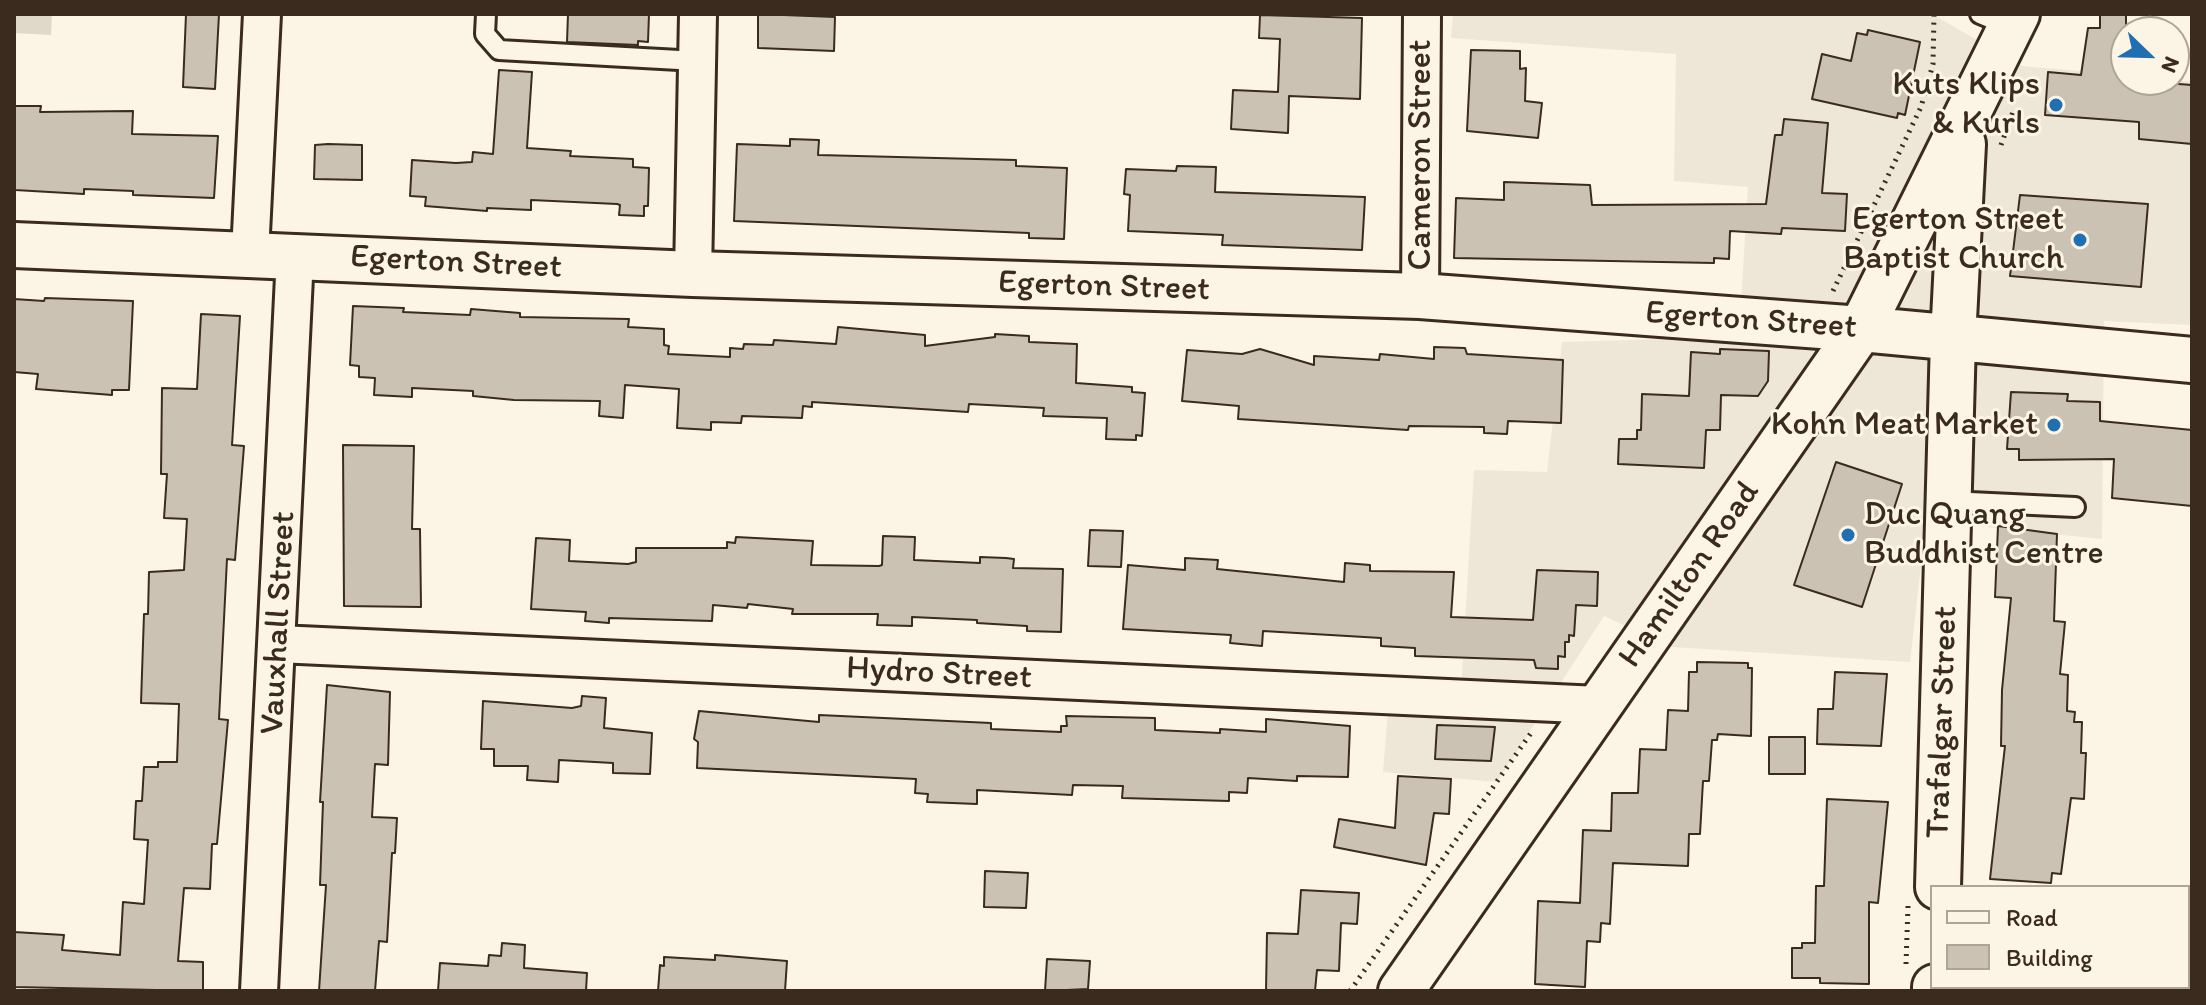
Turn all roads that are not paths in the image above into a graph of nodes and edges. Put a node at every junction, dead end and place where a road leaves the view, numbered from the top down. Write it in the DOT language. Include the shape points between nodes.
graph roads {
  1 [pos="262,14"];
  2 [pos="486,14"];
  3 [pos="698,14"];
  4 [pos="1422,14"];
  5 [pos="2003,18"];
  6 [pos="697,61"];
  7 [pos="1963,125"];
  8 [pos="14,245"];
  9 [pos="250,253"];
  10 [pos="295,256"];
  11 [pos="693,274"];
  12 [pos="1420,296"];
  13 [pos="1861,329"];
  14 [pos="1953,339"];
  15 [pos="2192,360"];
  16 [pos="1949,501"];
  17 [pos="2075,507"];
  18 [pos="278,644"];
  19 [pos="1599,705"];
  20 [pos="1938,885"];
  21 [pos="259,991"];
  22 [pos="1401,991"];
  1 -- 9 [label="street"];
  2 -- 6 [label="lane" via="485,34 499,50"];
  3 -- 6 [label="street"];
  4 -- 12 [label="street, Cameron Street"];
  5 -- 7 [label="street, Hamilton Road"];
  6 -- 11 [label="street"];
  7 -- 13 [label="street, Hamilton Road"];
  7 -- 14 [label="street, Trafalgar Street"];
  8 -- 9 [label="street, Egerton Street"];
  9 -- 10 [label="street, Egerton Street"];
  10 -- 11 [label="street, Egerton Street"];
  10 -- 18 [label="street, Vauxhall Street"];
  11 -- 12 [label="street, Egerton Street"];
  12 -- 13 [label="street, Egerton Street"];
  13 -- 14 [label="street, Egerton Street"];
  13 -- 19 [label="street, Hamilton Road"];
  14 -- 15 [label="street, Egerton Street"];
  14 -- 16 [label="street, Trafalgar Street"];
  16 -- 17 [label="lane"];
  16 -- 20 [label="street, Trafalgar Street"];
  18 -- 19 [label="street, Hydro Street"];
  18 -- 21 [label="street, Vauxhall Street"];
  19 -- 22 [label="street, Hamilton Road"];
}
